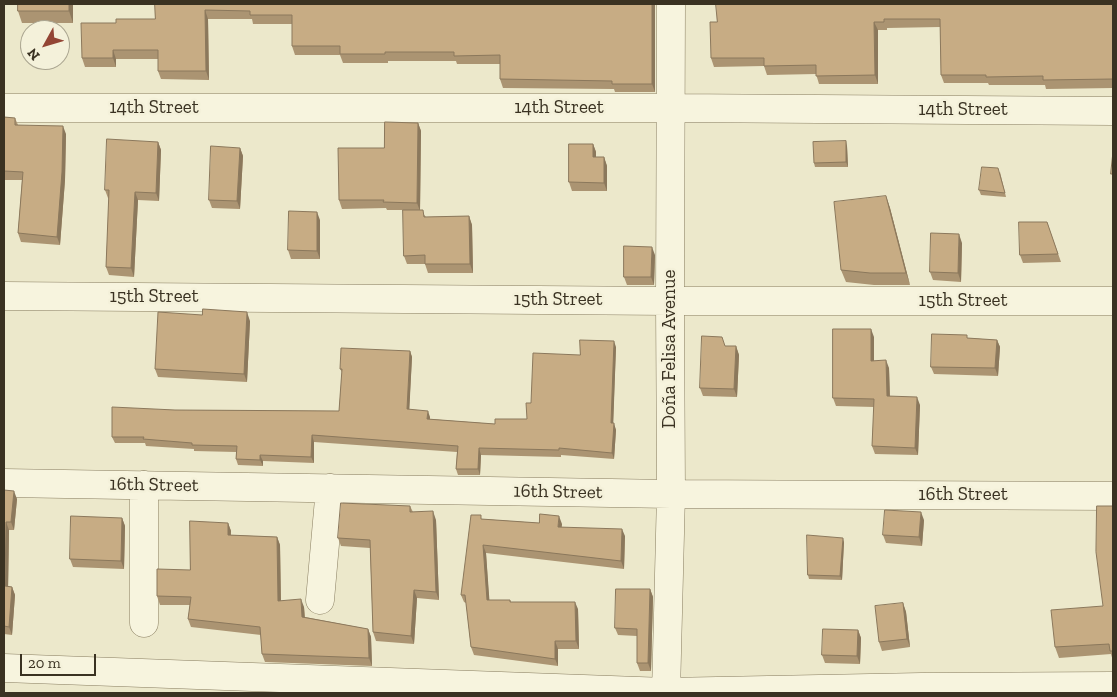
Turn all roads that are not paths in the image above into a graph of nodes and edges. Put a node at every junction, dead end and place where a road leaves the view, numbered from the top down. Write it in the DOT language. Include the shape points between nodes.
graph roads {
  1 [pos="671,4"];
  2 [pos="4,108"];
  3 [pos="671,108"];
  4 [pos="1113,111"];
  5 [pos="4,296"];
  6 [pos="670,301"];
  7 [pos="1113,301"];
  8 [pos="4,483"];
  9 [pos="144,485"];
  10 [pos="330,488"];
  11 [pos="671,494"];
  12 [pos="1113,496"];
  13 [pos="320,600"];
  14 [pos="144,623"];
  15 [pos="4,668"];
  16 [pos="1113,686"];
  17 [pos="666,693"];
  1 -- 3 [label="street, Doña Felisa Avenue"];
  2 -- 3 [label="street, 14th Street"];
  3 -- 4 [label="street, 14th Street"];
  3 -- 6 [label="street, Doña Felisa Avenue"];
  5 -- 6 [label="street, 15th Street"];
  6 -- 7 [label="street, 15th Street"];
  6 -- 11 [label="street, Doña Felisa Avenue"];
  8 -- 9 [label="street, 16th Street"];
  9 -- 10 [label="street, 16th Street"];
  9 -- 14 [label="street"];
  10 -- 11 [label="street, 16th Street"];
  10 -- 13 [label="street"];
  11 -- 12 [label="street, 16th Street"];
  11 -- 17 [label="street, Doña Felisa Avenue"];
  15 -- 17 [label="street"];
  16 -- 17 [label="street"];
}
